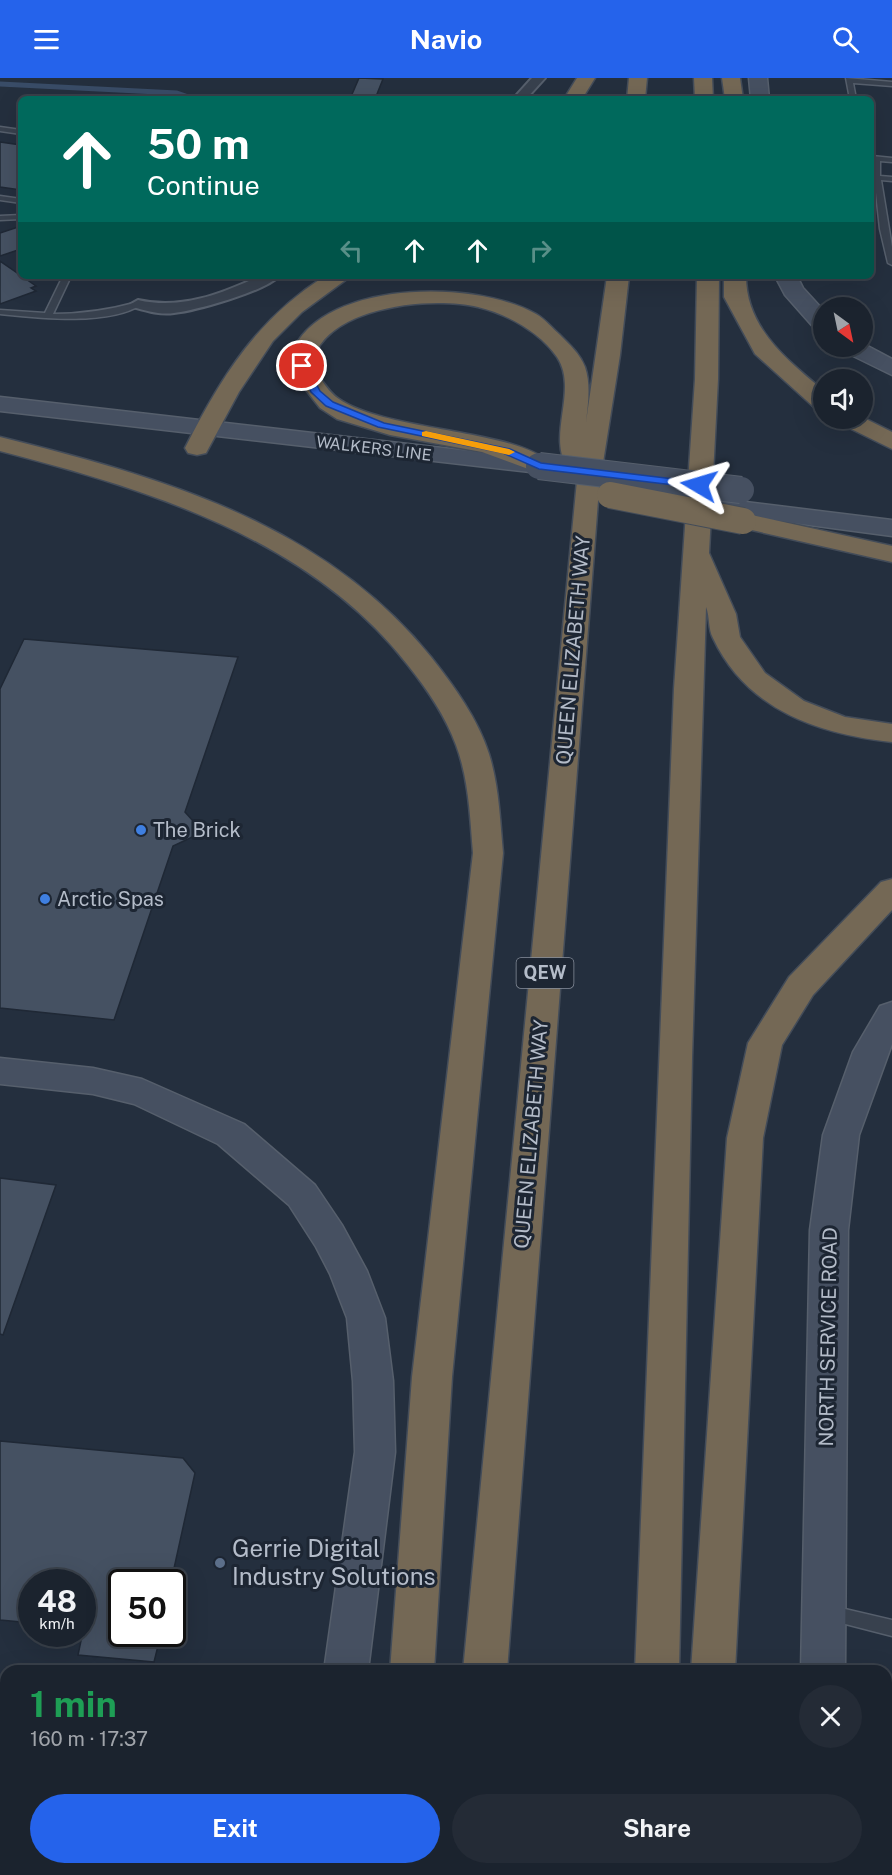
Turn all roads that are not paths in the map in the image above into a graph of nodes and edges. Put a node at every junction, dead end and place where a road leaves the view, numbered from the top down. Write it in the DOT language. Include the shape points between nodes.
graph roads {
  1 [pos="538,78"];
  2 [pos="586,78"];
  3 [pos="638,78"];
  4 [pos="703,78"];
  5 [pos="731,78"];
  6 [pos="759,78"];
  7 [pos="850,79"];
  8 [pos="892,84"];
  9 [pos="522,96"];
  10 [pos="575,96"];
  11 [pos="636,96"];
  12 [pos="704,96"];
  13 [pos="734,96"];
  14 [pos="760,96"];
  15 [pos="853,96"];
  16 [pos="0,129"];
  17 [pos="18,132"];
  18 [pos="874,158"];
  19 [pos="892,160"];
  20 [pos="877,178"];
  21 [pos="892,179"];
  22 [pos="0,198"];
  23 [pos="18,201"];
  24 [pos="18,217"];
  25 [pos="0,218"];
  26 [pos="892,264"];
  27 [pos="66,279"];
  28 [pos="265,279"];
  29 [pos="336,279"];
  30 [pos="618,279"];
  31 [pos="708,279"];
  32 [pos="735,279"];
  33 [pos="788,279"];
  34 [pos="138,304"];
  35 [pos="0,312"];
  36 [pos="813,313"];
  37 [pos="48,316"];
  38 [pos="709,344"];
  39 [pos="872,357"];
  40 [pos="892,368"];
  41 [pos="813,395"];
  42 [pos="0,404"];
  43 [pos="0,425"];
  44 [pos="868,429"];
  45 [pos="202,438"];
  46 [pos="892,442"];
  47 [pos="0,444"];
  48 [pos="534,475"];
  49 [pos="598,491"];
  50 [pos="892,508"];
  51 [pos="892,528"];
  52 [pos="892,554"];
  53 [pos="892,733"];
  54 [pos="892,890"];
  55 [pos="892,1015"];
  56 [pos="0,1071"];
  57 [pos="823,1612"];
  58 [pos="892,1628"];
  59 [pos="346,1665"];
  60 [pos="412,1665"];
  61 [pos="486,1665"];
  62 [pos="657,1665"];
  63 [pos="713,1665"];
  64 [pos="823,1665"];
  1 -- 9 [label="street"];
  2 -- 10 [label="highway"];
  3 -- 11 [label="highway"];
  4 -- 12 [label="highway"];
  5 -- 13 [label="highway"];
  6 -- 14 [label="main road"];
  7 -- 8 [label="lane"];
  7 -- 15 [label="lane"];
  16 -- 17 [label="lane"];
  18 -- 19 [label="lane"];
  18 -- 20 [label="lane"];
  20 -- 21 [label="lane"];
  20 -- 26 [label="lane"];
  22 -- 23 [label="lane"];
  24 -- 25 [label="lane"];
  27 -- 37 [label="lane"];
  28 -- 34 [label="street" via="199,302 162,309"];
  29 -- 45 [label="highway" via="294,307 273,327 211,417"];
  30 -- 49 [label="highway, QUEEN ELIZABETH WAY / QEW"];
  31 -- 38 [label="highway"];
  32 -- 41 [label="highway" via="735,297 766,354"];
  33 -- 36 [label="main road"];
  34 -- 37 [label="lane" via="114,314"];
  35 -- 37 [label="lane"];
  38 -- 53 [label="highway" via="700,571 722,614 725,633 742,666 781,702 813,717"];
  38 -- 62 [label="highway" via="691,620 665,1318"];
  39 -- 40 [label="main road"];
  42 -- 45 [label="main road, WALKERS LINE"];
  43 -- 45 [label="main road, WALKERS LINE"];
  44 -- 46 [label="highway"];
  45 -- 48 [label="main road, WALKERS LINE"];
  47 -- 60 [label="highway" via="146,484 226,516 301,554 376,610 422,660 455,711 474,753 484,802 488,853 432,1377"];
  48 -- 49 [label="main road, WALKERS LINE"];
  48 -- 49 [label="highway" via="506,451 381,425 329,404 308,381 302,366 304,352 313,337 340,315 411,297 467,298 525,316 557,341 575,371 578,387 572,449"];
  48 -- 50 [label="main road, WALKERS LINE, bridge" via="741,490"];
  49 -- 51 [label="main road, WALKERS LINE, bridge"];
  49 -- 52 [label="highway, bridge"];
  49 -- 61 [label="highway, QUEEN ELIZABETH WAY / QEW"];
  54 -- 63 [label="highway" via="801,986 765,1043 746,1138"];
  55 -- 57 [label="main road, NORTH SERVICE ROAD" via="870,1052 841,1135 829,1230"];
  56 -- 59 [label="main road" via="93,1081 141,1093 231,1134 302,1196 329,1236 366,1318 373,1381 375,1452"];
  57 -- 58 [label="lane"];
  57 -- 64 [label="main road, NORTH SERVICE ROAD"];
}
